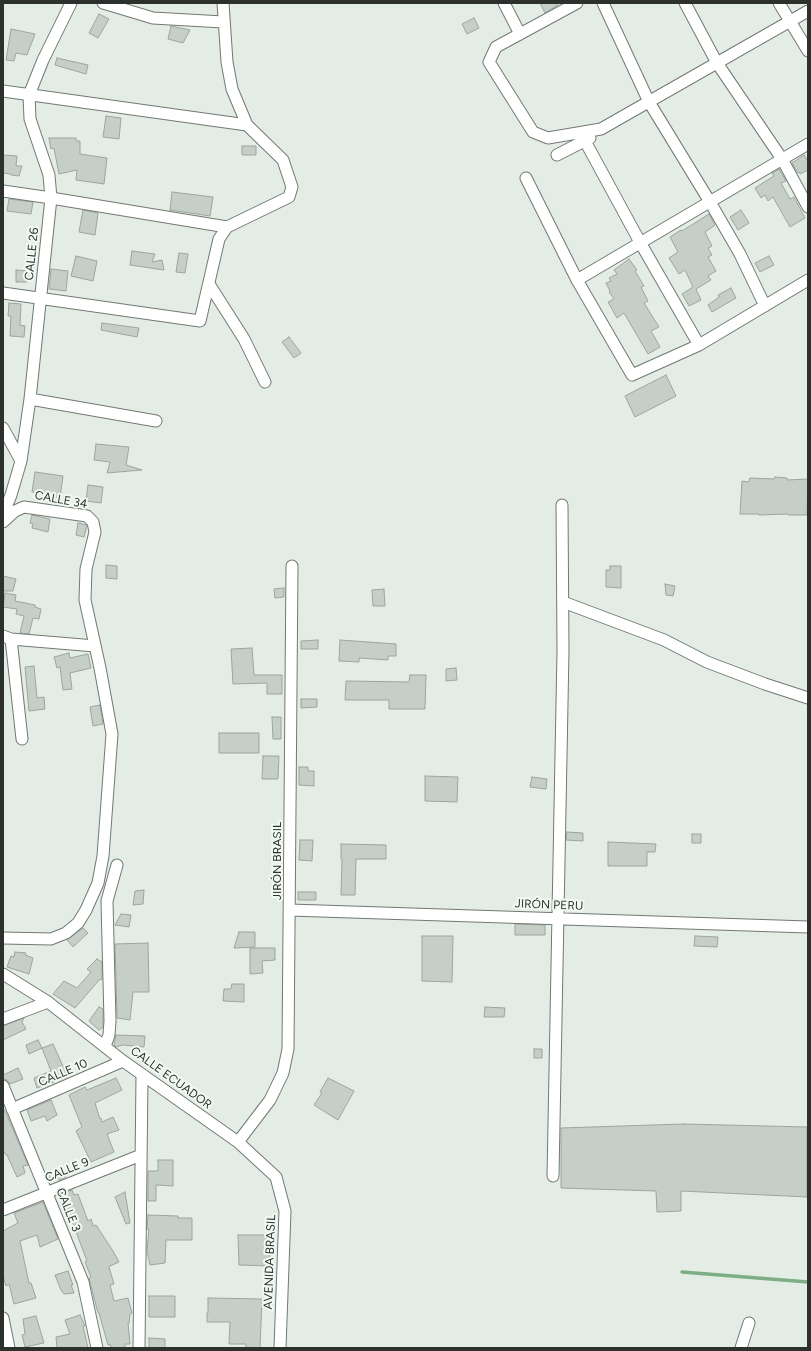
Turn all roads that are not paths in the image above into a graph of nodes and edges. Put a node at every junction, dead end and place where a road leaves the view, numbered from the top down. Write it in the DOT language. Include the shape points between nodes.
graph roads {
  1 [pos="71,3"];
  2 [pos="103,3"];
  3 [pos="223,3"];
  4 [pos="504,3"];
  5 [pos="577,3"];
  6 [pos="603,3"];
  7 [pos="685,3"];
  8 [pos="780,3"];
  9 [pos="808,11"];
  10 [pos="790,21"];
  11 [pos="223,22"];
  12 [pos="520,34"];
  13 [pos="808,51"];
  14 [pos="717,63"];
  15 [pos="3,91"];
  16 [pos="29,95"];
  17 [pos="649,102"];
  18 [pos="247,125"];
  19 [pos="601,129"];
  20 [pos="585,141"];
  21 [pos="808,144"];
  22 [pos="557,155"];
  23 [pos="782,159"];
  24 [pos="526,178"];
  25 [pos="3,191"];
  26 [pos="51,198"];
  27 [pos="710,202"];
  28 [pos="808,207"];
  29 [pos="227,227"];
  30 [pos="641,244"];
  31 [pos="577,280"];
  32 [pos="808,280"];
  33 [pos="209,284"];
  34 [pos="3,293"];
  35 [pos="41,299"];
  36 [pos="765,306"];
  37 [pos="699,346"];
  38 [pos="265,382"];
  39 [pos="30,399"];
  40 [pos="156,421"];
  41 [pos="3,428"];
  42 [pos="21,461"];
  43 [pos="562,505"];
  44 [pos="3,515"];
  45 [pos="3,522"];
  46 [pos="292,566"];
  47 [pos="563,602"];
  48 [pos="7,638"];
  49 [pos="95,646"];
  50 [pos="808,698"];
  51 [pos="22,739"];
  52 [pos="117,865"];
  53 [pos="107,901"];
  54 [pos="90,902"];
  55 [pos="290,910"];
  56 [pos="558,918"];
  57 [pos="808,927"];
  58 [pos="3,938"];
  59 [pos="3,974"];
  60 [pos="48,1002"];
  61 [pos="3,1019"];
  62 [pos="105,1046"];
  63 [pos="124,1061"];
  64 [pos="142,1074"];
  65 [pos="3,1086"];
  66 [pos="12,1109"];
  67 [pos="238,1142"];
  68 [pos="141,1155"];
  69 [pos="553,1176"];
  70 [pos="276,1177"];
  71 [pos="47,1193"];
  72 [pos="3,1210"];
  73 [pos="3,1318"];
  74 [pos="749,1322"];
  75 [pos="10,1348"];
  76 [pos="98,1348"];
  77 [pos="139,1348"];
  78 [pos="280,1348"];
  79 [pos="741,1348"];
  1 -- 16 [label="street, CALLE 26" via="42,60"];
  2 -- 11 [label="street" via="153,18"];
  3 -- 11 [label="street"];
  4 -- 12 [label="street"];
  5 -- 12 [label="street"];
  6 -- 17 [label="street"];
  7 -- 14 [label="street"];
  8 -- 10 [label="street"];
  9 -- 10 [label="street"];
  10 -- 13 [label="street"];
  10 -- 14 [label="street"];
  11 -- 18 [label="street" via="232,89"];
  12 -- 19 [label="street" via="496,47 490,62 533,132 548,138"];
  14 -- 17 [label="street"];
  14 -- 23 [label="street"];
  15 -- 16 [label="street"];
  16 -- 18 [label="street"];
  16 -- 26 [label="street, CALLE 26" via="30,119 49,175"];
  17 -- 19 [label="street"];
  17 -- 27 [label="street"];
  18 -- 29 [label="street" via="283,160 292,187 289,197"];
  19 -- 20 [label="street" via="601,134"];
  20 -- 22 [label="street"];
  20 -- 30 [label="street"];
  21 -- 23 [label="street"];
  23 -- 27 [label="street"];
  23 -- 28 [label="street"];
  24 -- 31 [label="street"];
  25 -- 26 [label="street"];
  26 -- 29 [label="street"];
  26 -- 35 [label="street, CALLE 26"];
  27 -- 30 [label="street"];
  27 -- 36 [label="street" via="740,254"];
  29 -- 33 [label="street" via="220,239"];
  30 -- 31 [label="street"];
  30 -- 37 [label="street"];
  31 -- 37 [label="street" via="632,375"];
  32 -- 36 [label="street"];
  33 -- 35 [label="street" via="200,321"];
  33 -- 38 [label="street" via="244,339"];
  34 -- 35 [label="street"];
  35 -- 39 [label="street, CALLE 26"];
  36 -- 37 [label="street"];
  39 -- 40 [label="street"];
  39 -- 42 [label="street, CALLE 26"];
  41 -- 42 [label="street"];
  42 -- 44 [label="street, CALLE 26"];
  43 -- 47 [label="street"];
  45 -- 49 [label="street, CALLE 34" via="24,507 87,516 93,522 95,532 86,569 85,600"];
  46 -- 55 [label="street, JIRÓN BRASIL"];
  47 -- 50 [label="street" via="664,640 706,662"];
  47 -- 56 [label="street"];
  48 -- 49 [label="street"];
  48 -- 51 [label="street"];
  49 -- 54 [label="street" via="112,734 103,856 98,883"];
  52 -- 53 [label="street"];
  53 -- 54 [label="street"];
  53 -- 62 [label="street" via="110,1021"];
  54 -- 58 [label="street" via="78,923 66,933 52,939"];
  55 -- 56 [label="street, JIRÓN PERU"];
  55 -- 67 [label="street, JIRÓN BRASIL" via="288,1049 283,1073 270,1100"];
  56 -- 57 [label="street, JIRÓN PERU"];
  56 -- 69 [label="street"];
  59 -- 60 [label="street, CALLE ECUADOR"];
  60 -- 61 [label="street"];
  60 -- 62 [label="street, CALLE ECUADOR"];
  62 -- 63 [label="street, CALLE ECUADOR"];
  63 -- 64 [label="street, CALLE ECUADOR"];
  63 -- 66 [label="street, CALLE 10"];
  64 -- 67 [label="street, CALLE ECUADOR"];
  64 -- 68 [label="street"];
  65 -- 66 [label="street, CALLE 3"];
  66 -- 71 [label="street, CALLE 3"];
  67 -- 70 [label="street, CALLE ECUADOR"];
  68 -- 71 [label="street, CALLE 9"];
  68 -- 77 [label="street"];
  70 -- 78 [label="street, AVENIDA BRASIL" via="286,1211"];
  71 -- 72 [label="street, CALLE 9"];
  71 -- 76 [label="street, CALLE 3" via="83,1282"];
  73 -- 75 [label="street"];
  74 -- 79 [label="street"];
}
